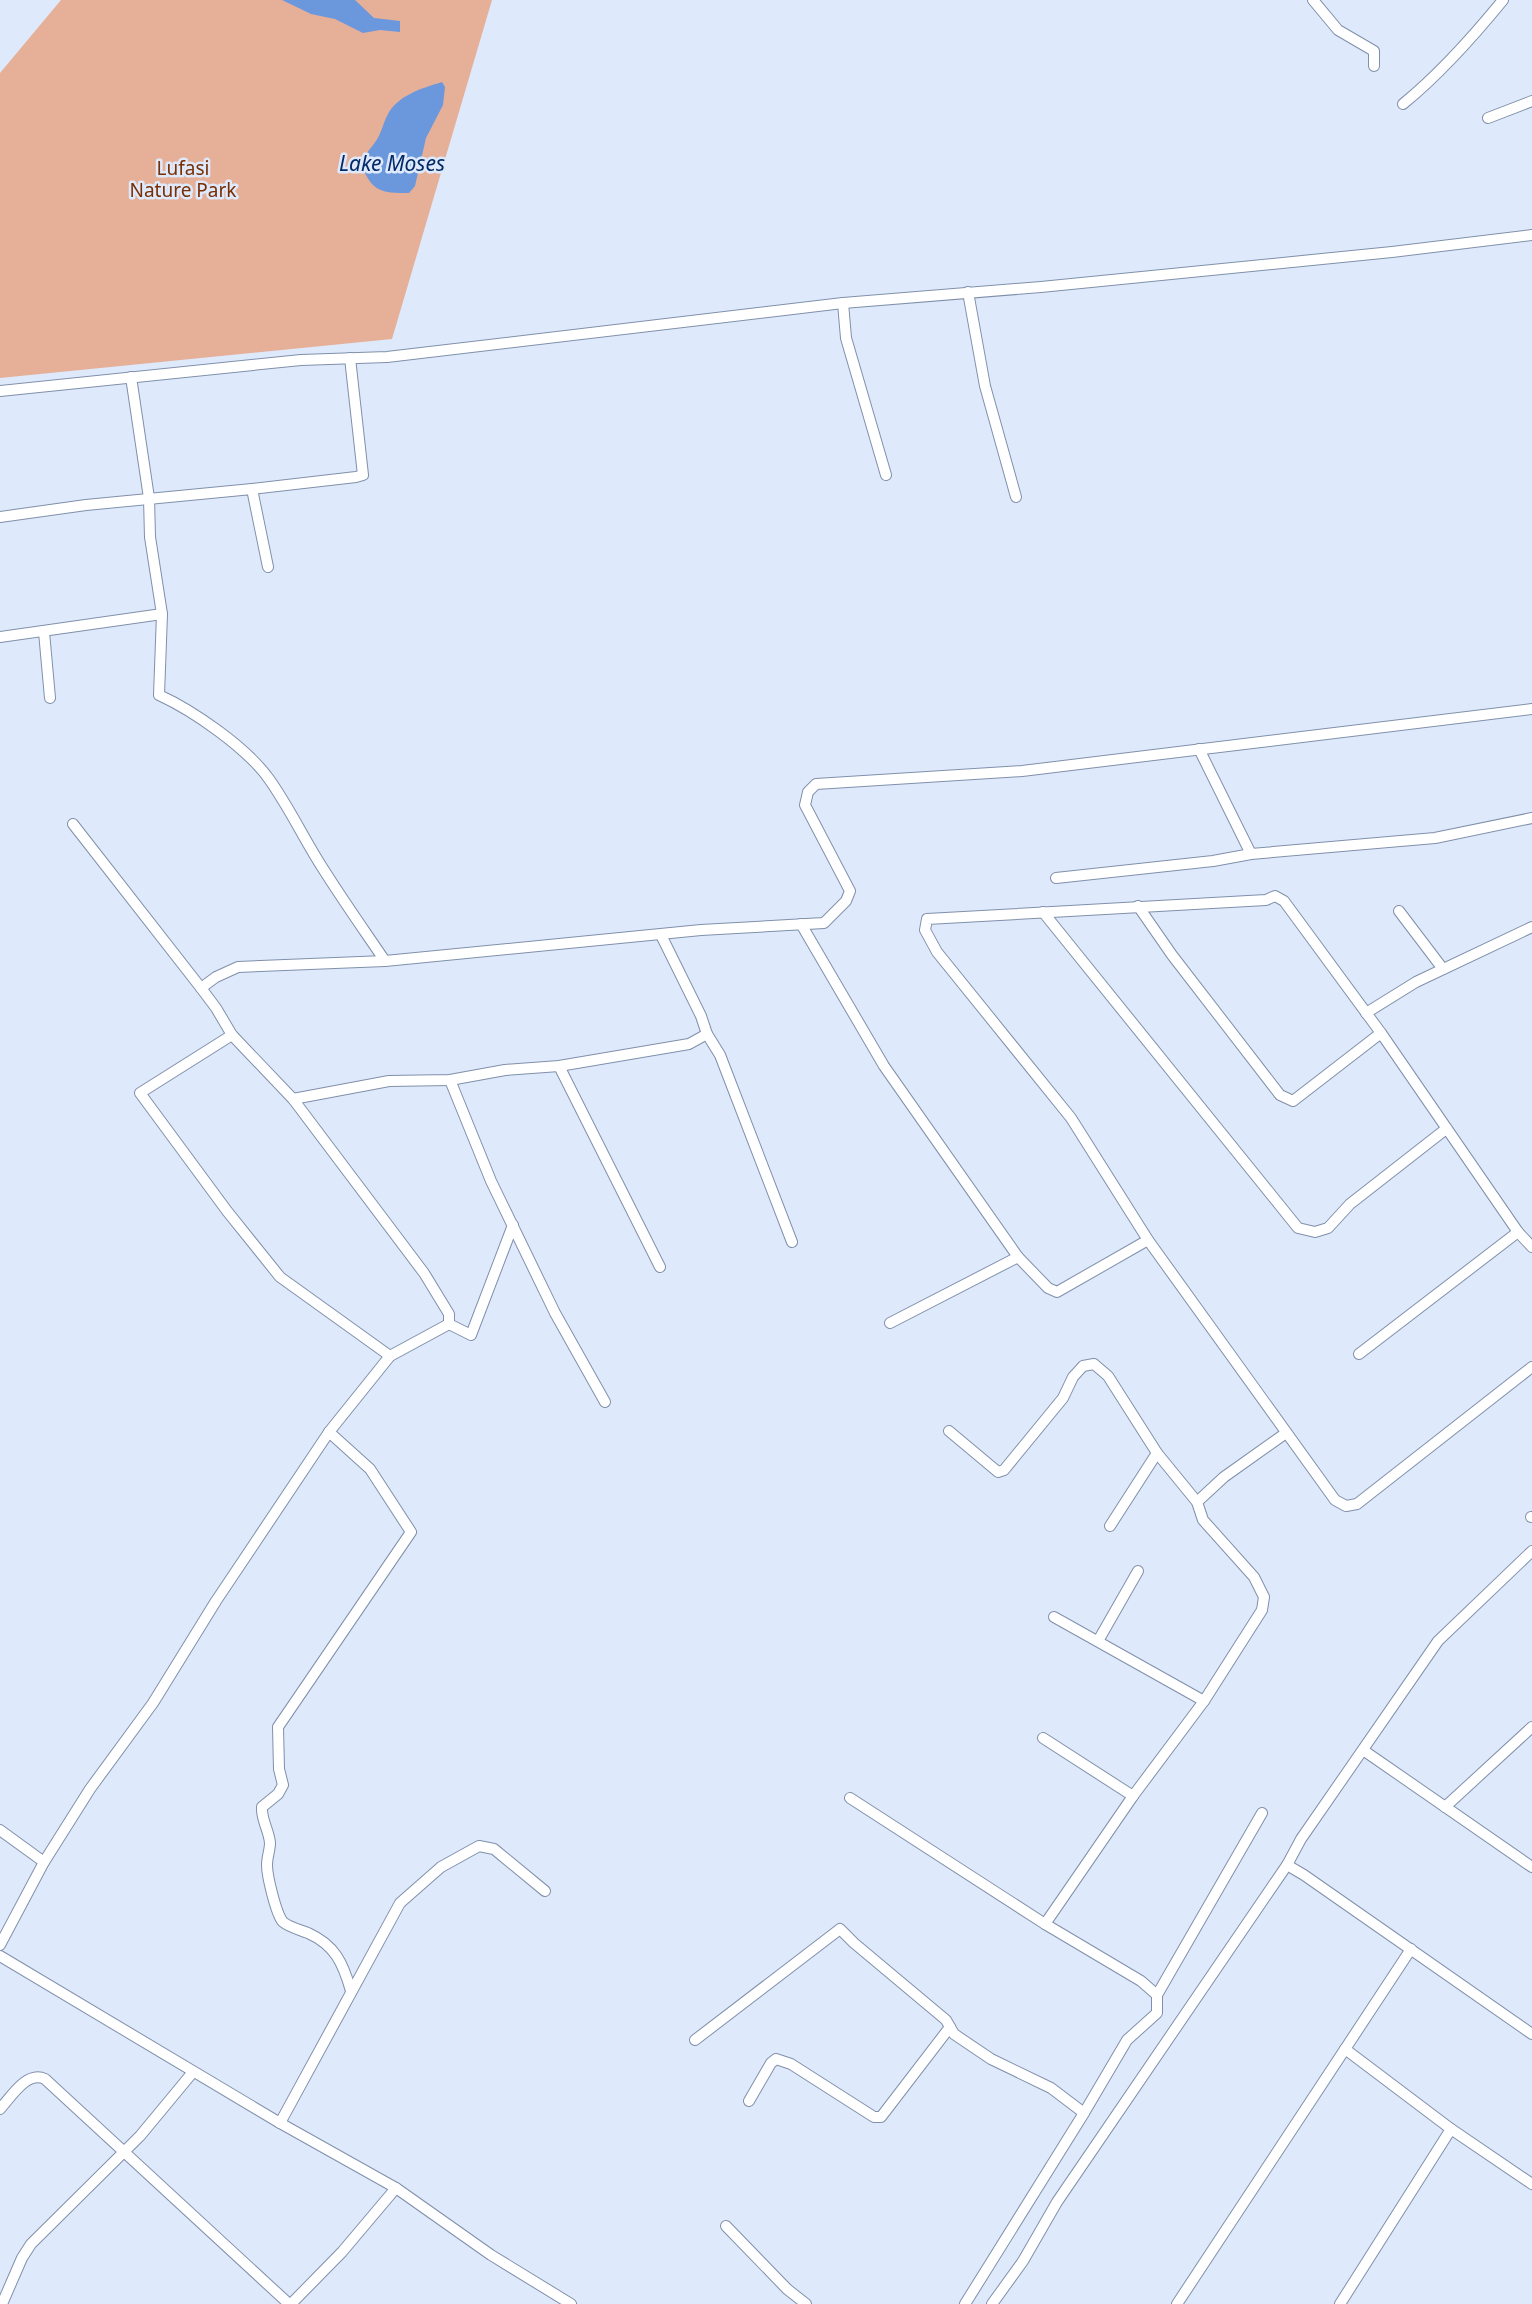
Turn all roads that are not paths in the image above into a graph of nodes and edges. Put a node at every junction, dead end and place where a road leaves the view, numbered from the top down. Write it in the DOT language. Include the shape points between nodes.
graph roads {
  1 [pos="1313,0"];
  2 [pos="1503,0"];
  3 [pos="1320,5"];
  4 [pos="1374,66"];
  5 [pos="1532,101"];
  6 [pos="1403,104"];
  7 [pos="1488,118"];
  8 [pos="1532,235"];
  9 [pos="968,292"];
  10 [pos="843,303"];
  11 [pos="350,358"];
  12 [pos="131,377"];
  13 [pos="0,391"];
  14 [pos="887,475"];
  15 [pos="252,489"];
  16 [pos="1016,497"];
  17 [pos="149,498"];
  18 [pos="0,517"];
  19 [pos="268,567"];
  20 [pos="162,614"];
  21 [pos="44,632"];
  22 [pos="0,637"];
  23 [pos="50,698"];
  24 [pos="1530,712"];
  25 [pos="1199,750"];
  26 [pos="1532,817"];
  27 [pos="73,824"];
  28 [pos="1251,854"];
  29 [pos="1056,878"];
  30 [pos="1138,906"];
  31 [pos="1399,911"];
  32 [pos="1043,912"];
  33 [pos="801,924"];
  34 [pos="1532,927"];
  35 [pos="661,935"];
  36 [pos="385,961"];
  37 [pos="1443,969"];
  38 [pos="201,988"];
  39 [pos="1366,1013"];
  40 [pos="1381,1033"];
  41 [pos="707,1034"];
  42 [pos="232,1035"];
  43 [pos="559,1066"];
  44 [pos="450,1080"];
  45 [pos="293,1099"];
  46 [pos="1446,1129"];
  47 [pos="513,1225"];
  48 [pos="1518,1232"];
  49 [pos="1148,1240"];
  50 [pos="792,1242"];
  51 [pos="1532,1247"];
  52 [pos="1018,1257"];
  53 [pos="660,1267"];
  54 [pos="890,1323"];
  55 [pos="449,1324"];
  56 [pos="1359,1354"];
  57 [pos="390,1356"];
  58 [pos="1532,1367"];
  59 [pos="605,1402"];
  60 [pos="949,1431"];
  61 [pos="329,1432"];
  62 [pos="1286,1433"];
  63 [pos="1157,1453"];
  64 [pos="1197,1502"];
  65 [pos="1110,1527"];
  66 [pos="1532,1551"];
  67 [pos="1138,1571"];
  68 [pos="1054,1617"];
  69 [pos="1098,1641"];
  70 [pos="1204,1701"];
  71 [pos="1530,1733"];
  72 [pos="1043,1738"];
  73 [pos="1363,1750"];
  74 [pos="1133,1796"];
  75 [pos="850,1798"];
  76 [pos="1445,1807"];
  77 [pos="1262,1813"];
  78 [pos="0,1830"];
  79 [pos="44,1862"];
  80 [pos="1287,1865"];
  81 [pos="1532,1867"];
  82 [pos="545,1891"];
  83 [pos="1045,1924"];
  84 [pos="0,1945"];
  85 [pos="1411,1949"];
  86 [pos="0,1956"];
  87 [pos="351,1991"];
  88 [pos="1157,1995"];
  89 [pos="950,2027"];
  90 [pos="1532,2034"];
  91 [pos="695,2040"];
  92 [pos="1345,2049"];
  93 [pos="194,2072"];
  94 [pos="749,2101"];
  95 [pos="0,2109"];
  96 [pos="1084,2113"];
  97 [pos="280,2123"];
  98 [pos="1451,2129"];
  99 [pos="123,2152"];
  100 [pos="1532,2184"];
  101 [pos="396,2188"];
  102 [pos="726,2225"];
  103 [pos="2,2304"];
  104 [pos="290,2304"];
  105 [pos="570,2304"];
  106 [pos="806,2304"];
  107 [pos="965,2304"];
  108 [pos="992,2304"];
  109 [pos="1177,2304"];
  110 [pos="1340,2304"];
  1 -- 3 [label="street"];
  2 -- 6 [label="street" via="1444,67"];
  3 -- 4 [label="street" via="1338,30 1374,51"];
  5 -- 7 [label="street"];
  8 -- 9 [label="street"];
  9 -- 10 [label="street"];
  9 -- 16 [label="street" via="985,386"];
  10 -- 11 [label="street"];
  10 -- 14 [label="street" via="846,338"];
  11 -- 12 [label="street"];
  11 -- 15 [label="street" via="363,474"];
  12 -- 13 [label="street"];
  12 -- 17 [label="street"];
  15 -- 17 [label="street"];
  15 -- 19 [label="street"];
  17 -- 18 [label="street"];
  17 -- 20 [label="street"];
  20 -- 21 [label="street"];
  20 -- 36 [label="street" via="159,695 211,726 268,777"];
  21 -- 22 [label="street"];
  21 -- 23 [label="street"];
  24 -- 25 [label="street"];
  25 -- 28 [label="street"];
  25 -- 33 [label="street" via="1022,771 816,784 805,805 850,891 824,923"];
  26 -- 28 [label="street" via="1435,838"];
  27 -- 38 [label="street"];
  28 -- 29 [label="street"];
  30 -- 32 [label="street"];
  30 -- 39 [label="street" via="1275,896 1284,901"];
  30 -- 40 [label="street" via="1280,1095 1293,1101"];
  31 -- 37 [label="street"];
  32 -- 46 [label="street" via="1298,1228 1315,1232 1328,1228 1350,1204"];
  32 -- 49 [label="street" via="927,919 925,930 937,952 1071,1118"];
  33 -- 35 [label="street"];
  33 -- 52 [label="street" via="884,1066"];
  34 -- 37 [label="street"];
  35 -- 36 [label="street"];
  35 -- 41 [label="street"];
  36 -- 38 [label="street" via="238,967"];
  37 -- 39 [label="street"];
  38 -- 42 [label="street"];
  39 -- 40 [label="street"];
  40 -- 46 [label="street"];
  41 -- 43 [label="street" via="689,1044"];
  41 -- 50 [label="street" via="720,1055"];
  42 -- 45 [label="street"];
  42 -- 57 [label="street" via="140,1093 280,1277"];
  43 -- 44 [label="street"];
  43 -- 53 [label="street"];
  44 -- 45 [label="street" via="389,1082"];
  44 -- 47 [label="street"];
  45 -- 55 [label="street" via="424,1273 449,1314"];
  46 -- 48 [label="street"];
  47 -- 55 [label="street" via="471,1335"];
  47 -- 59 [label="street"];
  48 -- 51 [label="street"];
  48 -- 56 [label="street"];
  49 -- 52 [label="street" via="1057,1292"];
  49 -- 62 [label="street"];
  52 -- 54 [label="street"];
  55 -- 57 [label="street"];
  57 -- 61 [label="street"];
  58 -- 62 [label="street" via="1357,1504 1346,1506 1335,1500"];
  60 -- 63 [label="street" via="998,1472 1004,1470 1063,1398 1073,1377 1083,1366 1094,1364 1108,1376"];
  61 -- 79 [label="street"];
  61 -- 87 [label="street" via="370,1469 411,1532 278,1727 283,1785 262,1807 261,1817 267,1825 267,1865 281,1918 331,1946 343,1963"];
  62 -- 64 [label="street"];
  63 -- 64 [label="street"];
  63 -- 65 [label="street"];
  64 -- 70 [label="street" via="1203,1520 1254,1577 1264,1597 1262,1610"];
  66 -- 73 [label="street" via="1438,1641"];
  67 -- 69 [label="street"];
  68 -- 69 [label="street"];
  69 -- 70 [label="street"];
  70 -- 74 [label="street"];
  71 -- 76 [label="street"];
  72 -- 74 [label="street"];
  73 -- 76 [label="street"];
  73 -- 80 [label="street"];
  74 -- 83 [label="street"];
  75 -- 83 [label="street"];
  76 -- 81 [label="street"];
  77 -- 88 [label="street"];
  78 -- 79 [label="street"];
  79 -- 84 [label="street"];
  80 -- 85 [label="street"];
  80 -- 108 [label="street"];
  82 -- 87 [label="street" via="494,1849 479,1846 441,1867 400,1903"];
  83 -- 88 [label="street"];
  85 -- 90 [label="street"];
  85 -- 92 [label="street"];
  86 -- 93 [label="street"];
  87 -- 97 [label="street"];
  88 -- 96 [label="street" via="1157,2013 1126,2040"];
  89 -- 91 [label="street" via="840,1929"];
  89 -- 94 [label="street" via="881,2117 776,2059"];
  89 -- 96 [label="street" via="954,2035 991,2059 1051,2088"];
  92 -- 98 [label="street"];
  92 -- 109 [label="street"];
  93 -- 97 [label="street"];
  93 -- 99 [label="street"];
  95 -- 99 [label="street" via="31,2077 39,2076"];
  96 -- 107 [label="street"];
  97 -- 101 [label="street"];
  98 -- 100 [label="street"];
  98 -- 110 [label="street"];
  99 -- 103 [label="street" via="31,2244"];
  99 -- 104 [label="street"];
  101 -- 104 [label="street"];
  101 -- 105 [label="street"];
  102 -- 106 [label="street"];
}
